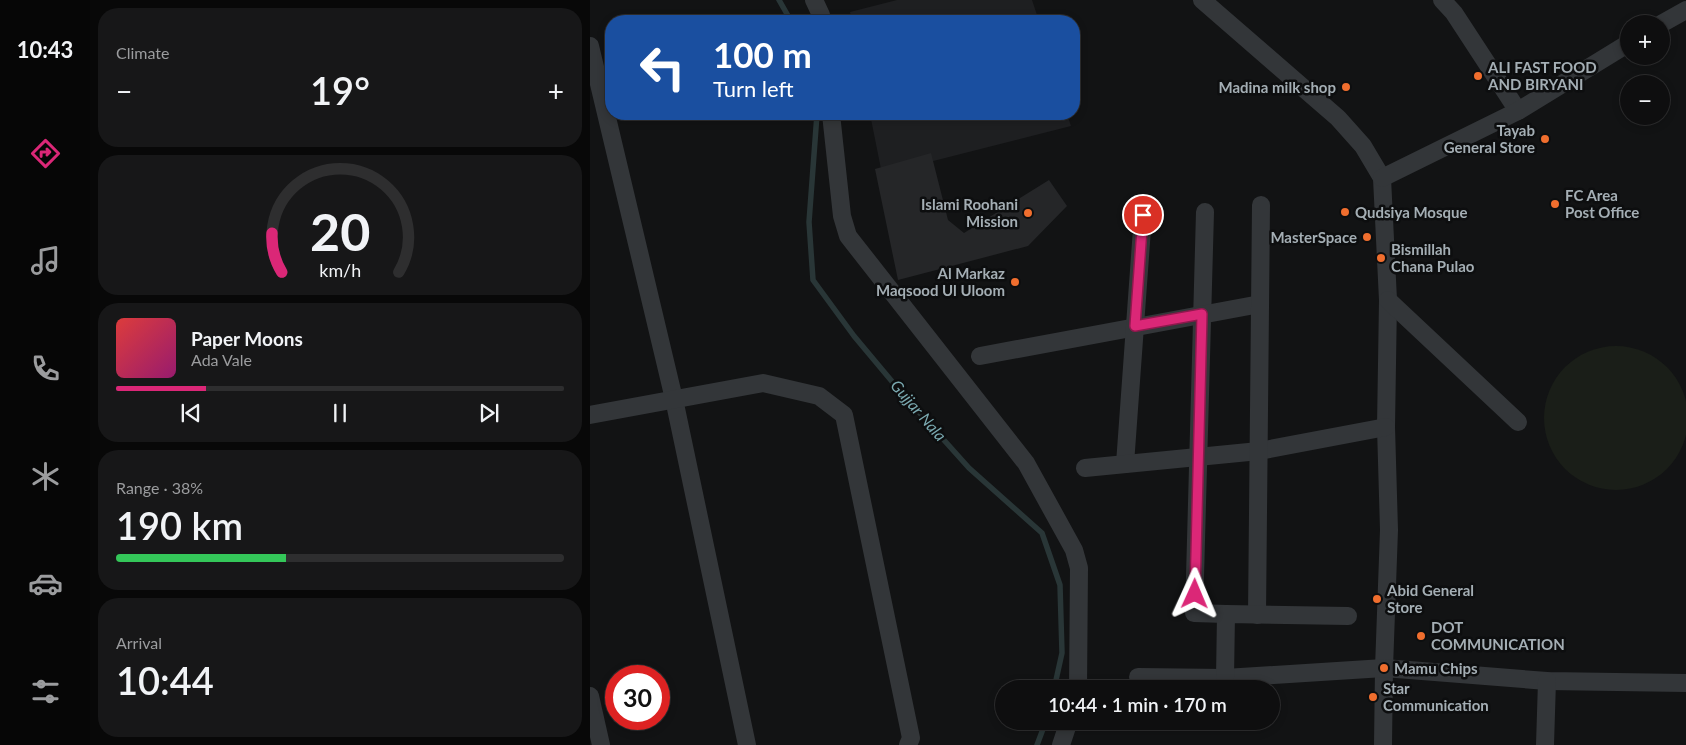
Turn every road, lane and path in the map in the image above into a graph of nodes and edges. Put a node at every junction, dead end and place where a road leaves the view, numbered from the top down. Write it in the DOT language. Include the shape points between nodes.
graph roads {
  1 [pos="814,0"];
  2 [pos="1202,0"];
  3 [pos="1442,0"];
  4 [pos="1686,10"];
  5 [pos="821,15"];
  6 [pos="1670,19"];
  7 [pos="590,46"];
  8 [pos="1620,49"];
  9 [pos="605,109"];
  10 [pos="1518,111"];
  11 [pos="608,120"];
  12 [pos="832,120"];
  13 [pos="1382,178"];
  14 [pos="1261,205"];
  15 [pos="1205,212"];
  16 [pos="1143,215"];
  17 [pos="1388,300"];
  18 [pos="1260,304"];
  19 [pos="1202,314"];
  20 [pos="1135,326"];
  21 [pos="980,356"];
  22 [pos="674,399"];
  23 [pos="590,415"];
  24 [pos="1518,422"];
  25 [pos="1386,427"];
  26 [pos="1258,451"];
  27 [pos="1198,457"];
  28 [pos="1125,464"];
  29 [pos="1085,468"];
  30 [pos="1226,614"];
  31 [pos="1257,615"];
  32 [pos="1348,616"];
  33 [pos="1384,668"];
  34 [pos="1138,677"];
  35 [pos="1225,678"];
  36 [pos="1078,680"];
  37 [pos="1547,681"];
  38 [pos="1686,683"];
  39 [pos="590,696"];
  40 [pos="1066,730"];
  41 [pos="601,745"];
  42 [pos="747,745"];
  43 [pos="908,745"];
  44 [pos="1061,745"];
  45 [pos="1383,745"];
  46 [pos="1545,745"];
  1 -- 5 [label="street"];
  2 -- 13 [label="street" via="1338,118 1363,146"];
  3 -- 10 [label="street" via="1454,13"];
  4 -- 6 [label="street"];
  7 -- 9 [label="street"];
  8 -- 10 [label="street"];
  10 -- 13 [label="street"];
  11 -- 22 [label="street"];
  12 -- 36 [label="street" via="842,216 848,236 1026,463 1074,550 1078,568"];
  13 -- 17 [label="street"];
  14 -- 18 [label="street"];
  15 -- 19 [label="street"];
  16 -- 20 [label="street"];
  17 -- 24 [label="street"];
  17 -- 25 [label="street"];
  18 -- 19 [label="street"];
  18 -- 26 [label="street"];
  19 -- 20 [label="street"];
  19 -- 27 [label="street"];
  20 -- 21 [label="street"];
  20 -- 28 [label="street"];
  22 -- 23 [label="street"];
  22 -- 42 [label="street"];
  22 -- 43 [label="street" via="763,383 820,396 844,415 911,738"];
  25 -- 26 [label="street"];
  25 -- 33 [label="street" via="1390,530"];
  26 -- 27 [label="street"];
  26 -- 31 [label="street"];
  27 -- 28 [label="street"];
  27 -- 30 [label="street" via="1194,613"];
  28 -- 29 [label="street"];
  30 -- 31 [label="street"];
  30 -- 35 [label="street"];
  31 -- 32 [label="street"];
  33 -- 35 [label="street"];
  33 -- 37 [label="street"];
  33 -- 45 [label="street"];
  34 -- 35 [label="street"];
  37 -- 38 [label="street"];
  37 -- 46 [label="street"];
  39 -- 41 [label="street"];
  40 -- 44 [label="street"];
}
